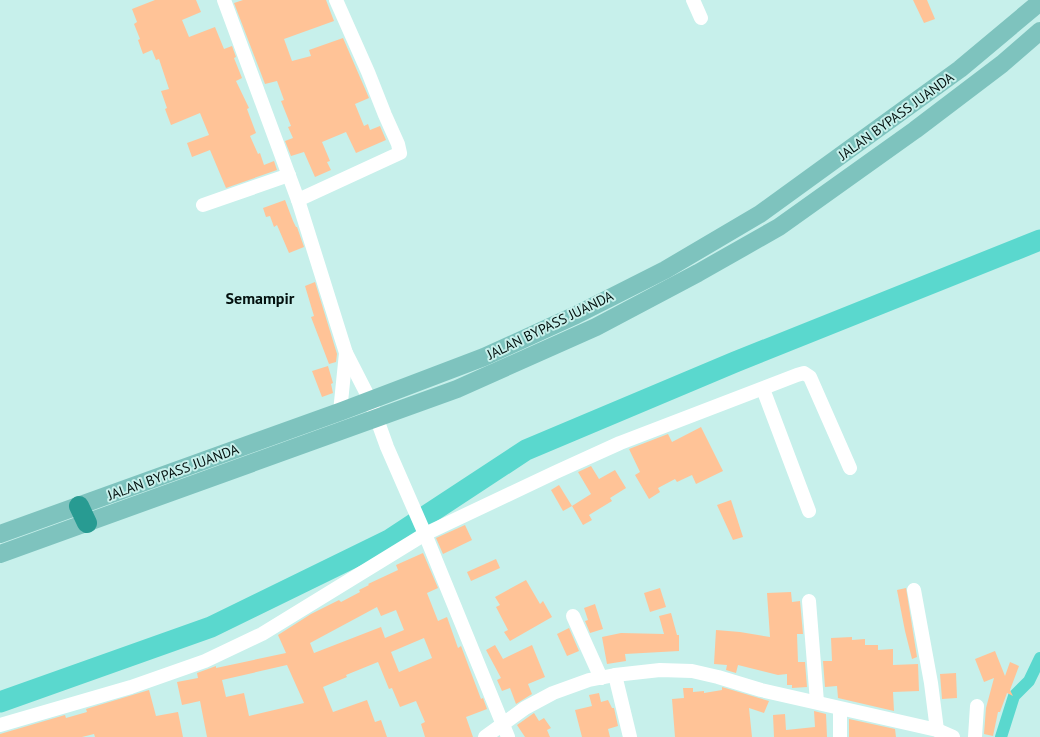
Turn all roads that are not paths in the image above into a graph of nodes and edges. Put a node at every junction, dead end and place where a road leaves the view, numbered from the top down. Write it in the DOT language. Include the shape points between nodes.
graph roads {
  1 [pos="224,0"];
  2 [pos="336,0"];
  3 [pos="694,0"];
  4 [pos="1040,2"];
  5 [pos="700,18"];
  6 [pos="1040,31"];
  7 [pos="289,175"];
  8 [pos="298,200"];
  9 [pos="203,205"];
  10 [pos="638,282"];
  11 [pos="649,298"];
  12 [pos="346,353"];
  13 [pos="763,388"];
  14 [pos="370,400"];
  15 [pos="340,412"];
  16 [pos="376,420"];
  17 [pos="850,468"];
  18 [pos="809,511"];
  19 [pos="83,514"];
  20 [pos="424,531"];
  21 [pos="0,534"];
  22 [pos="0,554"];
  23 [pos="914,590"];
  24 [pos="809,601"];
  25 [pos="573,616"];
  26 [pos="608,677"];
  27 [pos="817,702"];
  28 [pos="977,706"];
  29 [pos="840,709"];
  30 [pos="0,726"];
  31 [pos="937,730"];
  32 [pos="505,731"];
  33 [pos="486,737"];
  34 [pos="630,737"];
  35 [pos="840,737"];
  36 [pos="954,737"];
  37 [pos="975,737"];
  1 -- 7 [label="street"];
  2 -- 8 [label="street" via="400,153"];
  3 -- 5 [label="street"];
  4 -- 10 [label="main road, JALAN BYPASS JUANDA" via="954,73 760,214"];
  6 -- 11 [label="main road, JALAN BYPASS JUANDA" via="916,130 779,227"];
  7 -- 8 [label="street"];
  7 -- 9 [label="street"];
  8 -- 12 [label="street"];
  10 -- 11 [label="main road" via="646,288"];
  10 -- 14 [label="main road, JALAN BYPASS JUANDA" via="576,315 484,357"];
  11 -- 16 [label="main road, JALAN BYPASS JUANDA" via="596,327 457,389"];
  12 -- 14 [label="street"];
  12 -- 15 [label="street"];
  13 -- 17 [label="street" via="804,373 808,375"];
  13 -- 18 [label="street"];
  13 -- 20 [label="street" via="620,443"];
  14 -- 15 [label="main road, JALAN BYPASS JUANDA"];
  14 -- 16 [label="street"];
  15 -- 19 [label="main road, JALAN BYPASS JUANDA"];
  16 -- 19 [label="main road, JALAN BYPASS JUANDA"];
  16 -- 20 [label="street"];
  19 -- 21 [label="main road, JALAN BYPASS JUANDA"];
  19 -- 22 [label="main road, JALAN BYPASS JUANDA"];
  20 -- 30 [label="street" via="262,634 205,660 131,687"];
  20 -- 32 [label="street"];
  23 -- 31 [label="street"];
  24 -- 27 [label="street"];
  25 -- 26 [label="street"];
  26 -- 27 [label="street" via="660,670 692,671"];
  26 -- 32 [label="street" via="553,693 525,708"];
  26 -- 34 [label="street"];
  27 -- 29 [label="street"];
  28 -- 37 [label="street"];
  29 -- 31 [label="street"];
  29 -- 35 [label="street"];
  31 -- 36 [label="street"];
  32 -- 33 [label="street"];
}
